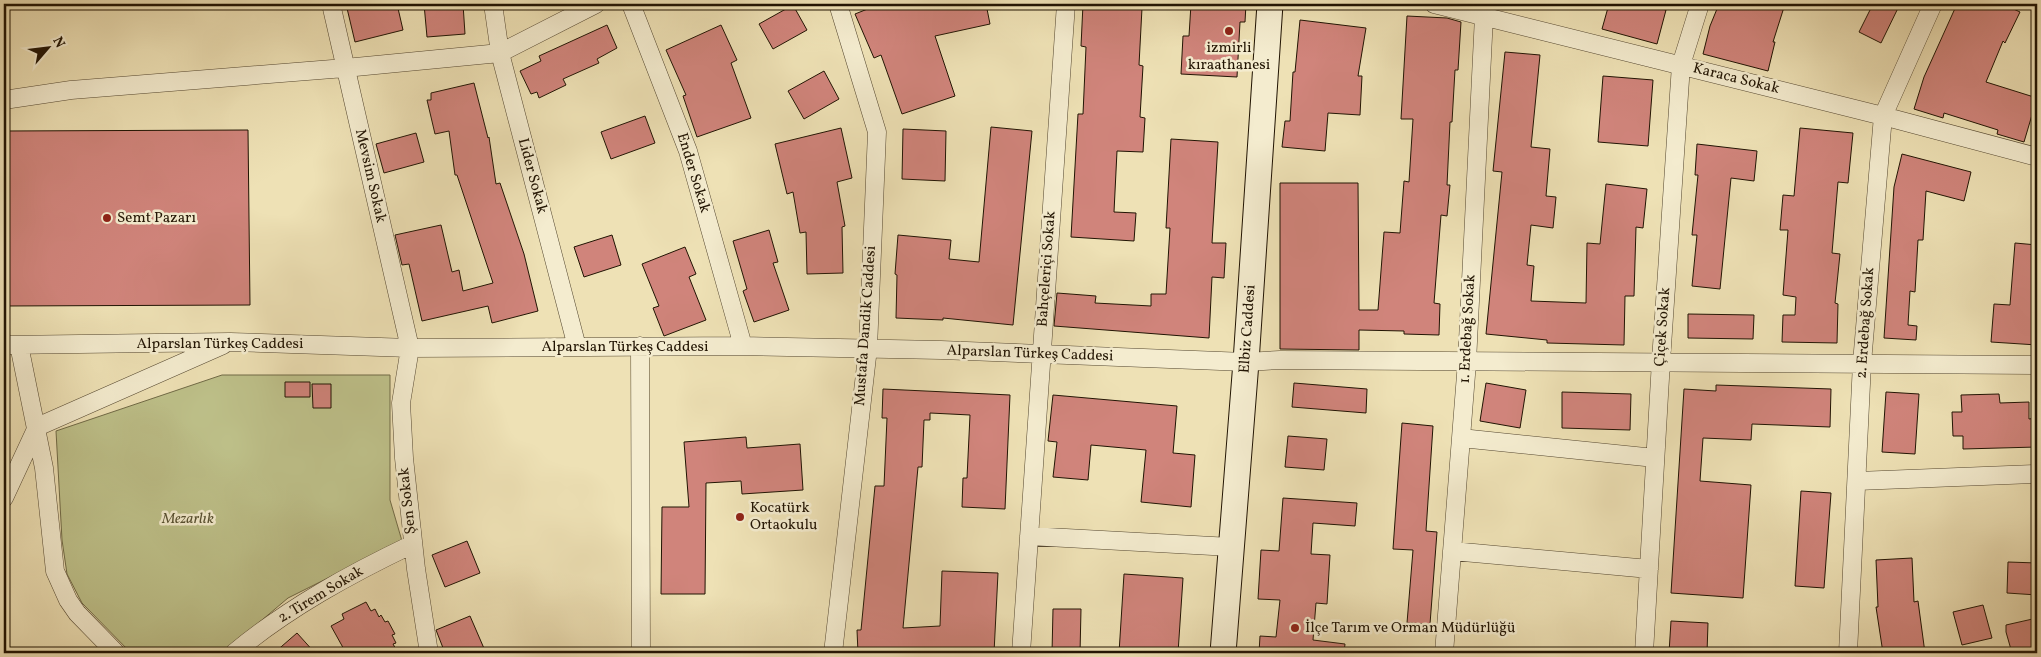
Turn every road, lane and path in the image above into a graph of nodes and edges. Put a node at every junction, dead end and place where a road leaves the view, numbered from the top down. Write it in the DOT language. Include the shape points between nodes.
graph roads {
  1 [pos="331,4"];
  2 [pos="493,4"];
  3 [pos="596,4"];
  4 [pos="631,4"];
  5 [pos="838,4"];
  6 [pos="1066,4"];
  7 [pos="1270,4"];
  8 [pos="1434,4"];
  9 [pos="1700,4"];
  10 [pos="1933,4"];
  11 [pos="1486,10"];
  12 [pos="500,53"];
  13 [pos="1681,65"];
  14 [pos="346,68"];
  15 [pos="4,100"];
  16 [pos="1883,116"];
  17 [pos="2037,157"];
  18 [pos="230,342"];
  19 [pos="11,345"];
  20 [pos="640,346"];
  21 [pos="744,346"];
  22 [pos="577,347"];
  23 [pos="410,348"];
  24 [pos="868,348"];
  25 [pos="1042,354"];
  26 [pos="1661,361"];
  27 [pos="1246,362"];
  28 [pos="1467,362"];
  29 [pos="1862,363"];
  30 [pos="2037,365"];
  31 [pos="36,427"];
  32 [pos="1461,438"];
  33 [pos="1655,458"];
  34 [pos="2037,474"];
  35 [pos="1857,481"];
  36 [pos="4,498"];
  37 [pos="1029,536"];
  38 [pos="413,544"];
  39 [pos="1231,547"];
  40 [pos="1452,551"];
  41 [pos="1649,569"];
  42 [pos="116,653"];
  43 [pos="234,653"];
  44 [pos="429,653"];
  45 [pos="641,653"];
  46 [pos="833,653"];
  47 [pos="1021,653"];
  48 [pos="1223,653"];
  49 [pos="1444,653"];
  50 [pos="1644,653"];
  51 [pos="1848,653"];
  1 -- 14 [label="street, Mevsim Sokak"];
  2 -- 12 [label="street, Lider Sokak"];
  3 -- 12 [label="street"];
  4 -- 21 [label="street, Ender Sokak" via="688,152"];
  5 -- 24 [label="street, Mustafa Dandik Caddesi" via="877,132"];
  6 -- 25 [label="street, Bahçeleriçi Sokak"];
  7 -- 27 [label="street, Elbiz Caddesi"];
  8 -- 11 [label="street, Karaca Sokak"];
  9 -- 13 [label="street, Çiçek Sokak"];
  10 -- 16 [label="street, 2. Erdebağ Sokak"];
  11 -- 13 [label="street, Karaca Sokak"];
  11 -- 28 [label="street, 1. Erdebağ Sokak"];
  12 -- 14 [label="street"];
  12 -- 22 [label="street, Lider Sokak"];
  13 -- 16 [label="street, Karaca Sokak"];
  13 -- 26 [label="street, Çiçek Sokak"];
  14 -- 15 [label="street" via="72,90"];
  14 -- 23 [label="street, Mevsim Sokak"];
  16 -- 17 [label="street, Karaca Sokak"];
  16 -- 29 [label="street, 2. Erdebağ Sokak"];
  18 -- 19 [label="street, Alparslan Türkeş Caddesi"];
  18 -- 23 [label="street, Alparslan Türkeş Caddesi"];
  18 -- 31 [label="street"];
  19 -- 31 [label="street"];
  20 -- 21 [label="street, Alparslan Türkeş Caddesi"];
  20 -- 22 [label="street, Alparslan Türkeş Caddesi"];
  20 -- 45 [label="street"];
  21 -- 24 [label="street, Alparslan Türkeş Caddesi"];
  22 -- 23 [label="street, Alparslan Türkeş Caddesi"];
  23 -- 38 [label="street, Şen Sokak" via="401,403"];
  24 -- 25 [label="street, Alparslan Türkeş Caddesi"];
  24 -- 46 [label="street, Mustafa Dandik Caddesi"];
  25 -- 27 [label="street, Alparslan Türkeş Caddesi"];
  25 -- 37 [label="street, Bahçeleriçi Sokak"];
  26 -- 28 [label="street, Alparslan Türkeş Caddesi"];
  26 -- 29 [label="street, Alparslan Türkeş Caddesi"];
  26 -- 33 [label="street, Çiçek Sokak"];
  27 -- 28 [label="street, Alparslan Türkeş Caddesi"];
  27 -- 39 [label="street, Elbiz Caddesi"];
  28 -- 32 [label="street, 1. Erdebağ Sokak"];
  29 -- 30 [label="street, Alparslan Türkeş Caddesi"];
  29 -- 35 [label="street, 2. Erdebağ Sokak"];
  31 -- 36 [label="street"];
  31 -- 42 [label="street" via="55,571 77,613"];
  32 -- 33 [label="street"];
  32 -- 40 [label="street, 1. Erdebağ Sokak"];
  33 -- 41 [label="street, Çiçek Sokak"];
  34 -- 35 [label="street"];
  35 -- 51 [label="street, 2. Erdebağ Sokak"];
  37 -- 39 [label="street"];
  37 -- 47 [label="street, Bahçeleriçi Sokak"];
  38 -- 43 [label="street, 2. Tirem Sokak" via="305,602"];
  38 -- 44 [label="street, Şen Sokak"];
  39 -- 48 [label="street, Elbiz Caddesi"];
  40 -- 41 [label="street"];
  40 -- 49 [label="street, 1. Erdebağ Sokak"];
  41 -- 50 [label="street, Çiçek Sokak"];
}
